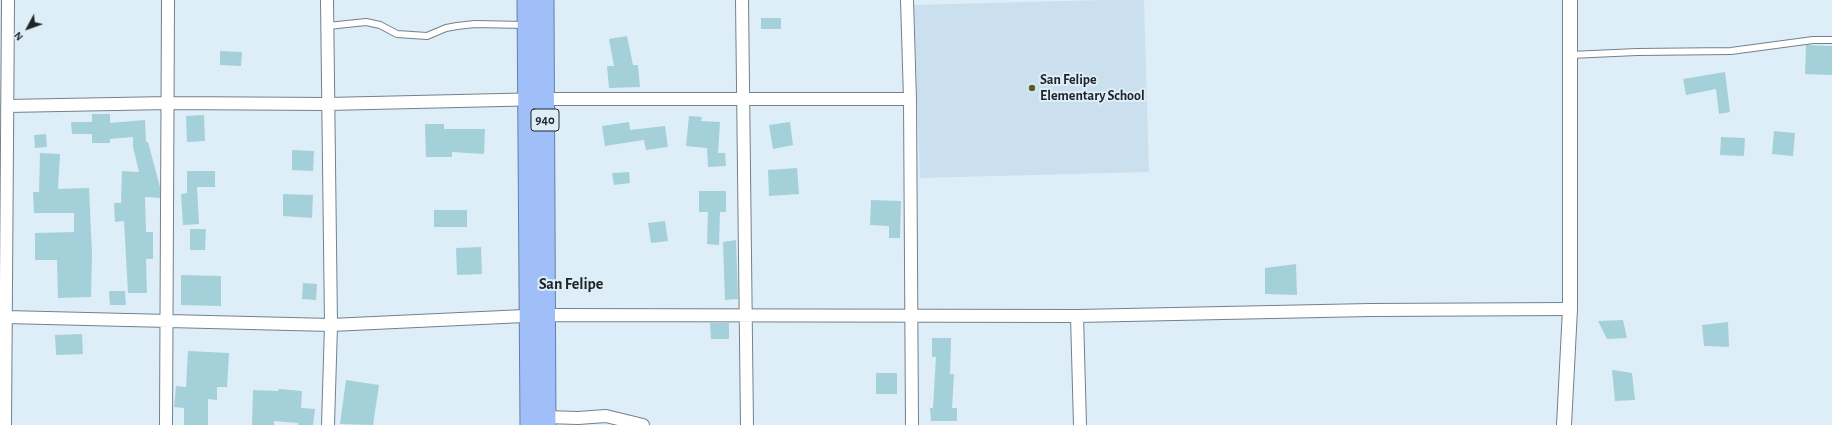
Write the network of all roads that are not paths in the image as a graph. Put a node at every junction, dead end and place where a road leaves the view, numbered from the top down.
1 (8, 0) edge
2 (168, 0) edge
3 (328, 0) edge
4 (527, 0) edge
5 (544, 0) edge
6 (742, 0) edge
7 (907, 0) edge
8 (1570, 0) edge
9 (527, 25) junction
10 (328, 26) junction
11 (1832, 40) edge
12 (1570, 55) junction
13 (537, 99) junction
14 (743, 99) junction
15 (910, 99) junction
16 (169, 103) junction
17 (328, 104) junction
18 (7, 106) junction
19 (1570, 309) junction
20 (911, 315) junction
21 (538, 316) junction
22 (1077, 316) junction
23 (6, 317) junction
24 (747, 317) junction
25 (168, 323) junction
26 (331, 325) junction
27 (541, 422) edge
28 (5, 425) edge
29 (166, 425) edge
30 (328, 425) edge
31 (643, 425) edge
32 (747, 425) edge
33 (912, 425) edge
34 (1080, 425) edge
35 (1564, 425) edge

1 - 18 street
2 - 16 street
3 - 10 street
4 - 9 highway, 940
5 - 13 highway, 940
6 - 14 street
7 - 15 street
8 - 12 street
9 - 10 lane
9 - 13 highway, 940
10 - 17 street
11 - 12 lane
12 - 19 street
13 - 14 street
13 - 17 street
13 - 21 highway, 940
14 - 15 street
14 - 24 street
15 - 20 street
16 - 17 street
16 - 18 street
16 - 25 street
17 - 26 street
18 - 23 street
19 - 22 street
19 - 35 street
20 - 22 street
20 - 24 street
20 - 33 street
21 - 24 street
21 - 26 street
21 - 27 highway, 940
22 - 34 street
23 - 25 street
23 - 28 street
24 - 32 street
25 - 26 street
25 - 29 street
26 - 30 street
27 - 31 street

